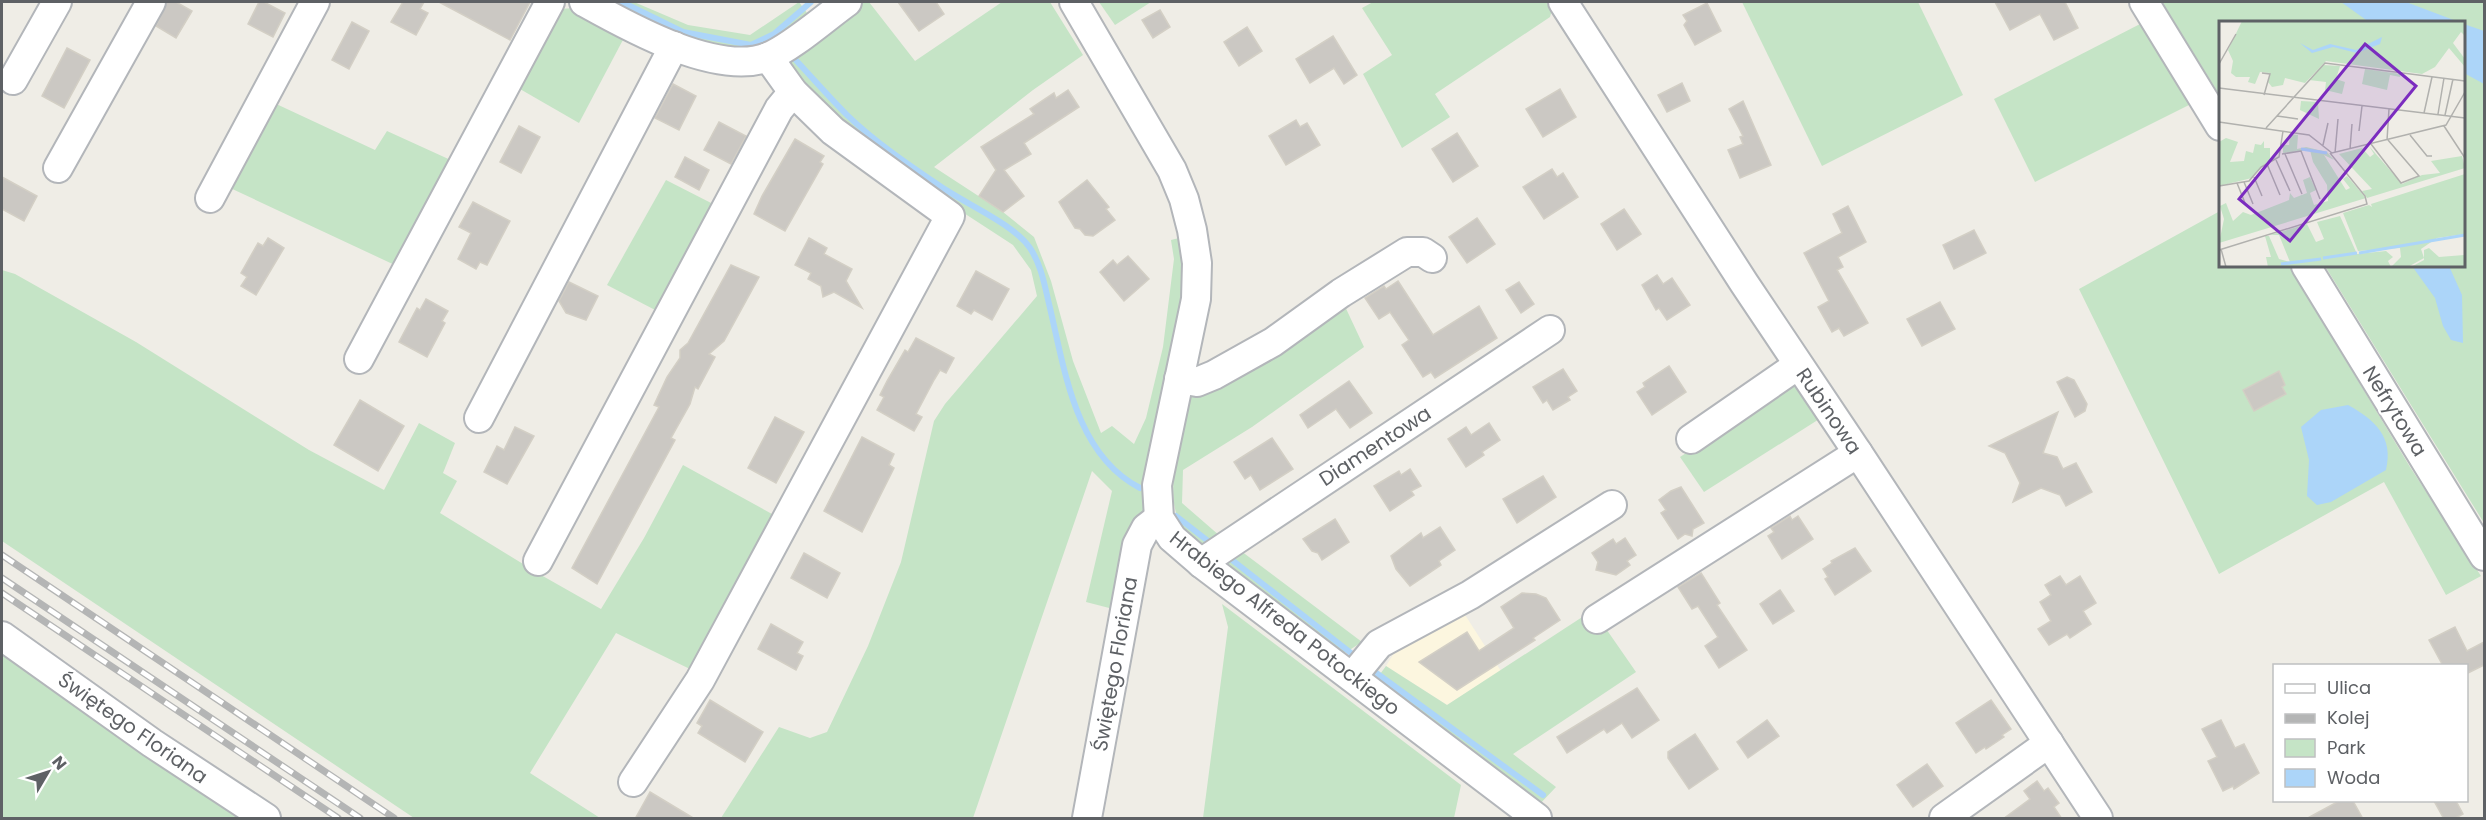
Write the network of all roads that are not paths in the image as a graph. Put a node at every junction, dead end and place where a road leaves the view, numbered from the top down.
1 (57, 2) edge
2 (151, 2) edge
3 (315, 2) edge
4 (550, 2) edge
5 (584, 2) edge
6 (847, 2) edge
7 (1074, 2) edge
8 (1563, 2) edge
9 (2144, 2) edge
10 (674, 46) junction
11 (768, 57) junction
12 (13, 80) dead end
13 (793, 92) junction
14 (2219, 124) edge
15 (58, 168) dead end
16 (210, 198) dead end
17 (1432, 258) dead end
18 (2307, 267) edge
19 (1550, 330) dead end
20 (359, 359) dead end
21 (1798, 365) junction
22 (1179, 379) junction
23 (479, 418) dead end
24 (1691, 439) dead end
25 (1858, 453) junction
26 (1612, 505) dead end
27 (1159, 518) junction
28 (2484, 556) edge
29 (538, 561) dead end
30 (1202, 563) junction
31 (1597, 619) dead end
32 (2, 636) edge
33 (1352, 677) junction
34 (2049, 743) junction
35 (633, 782) dead end
36 (266, 819) edge
37 (1087, 819) edge
38 (1537, 819) edge
39 (1944, 819) edge
40 (2098, 819) edge

1 - 12 street
2 - 15 street
3 - 16 street
4 - 20 street
5 - 10 street
6 - 11 street
7 - 22 street, Hrabiego Alfreda Potockiego
8 - 21 street, Rubinowa
9 - 14 street
10 - 11 street
10 - 23 street
11 - 13 street
13 - 29 street
13 - 35 street
17 - 22 street
18 - 28 street, Nefrytowa
19 - 30 street, Diamentowa
21 - 24 street
21 - 25 street, Rubinowa
22 - 27 street, Hrabiego Alfreda Potockiego
25 - 31 street
25 - 34 street, Rubinowa
26 - 33 street
27 - 30 street, Hrabiego Alfreda Potockiego
27 - 37 street, Świętego Floriana
30 - 33 street, Hrabiego Alfreda Potockiego
32 - 36 street, Świętego Floriana
33 - 38 street, Hrabiego Alfreda Potockiego
34 - 39 street
34 - 40 street, Rubinowa

